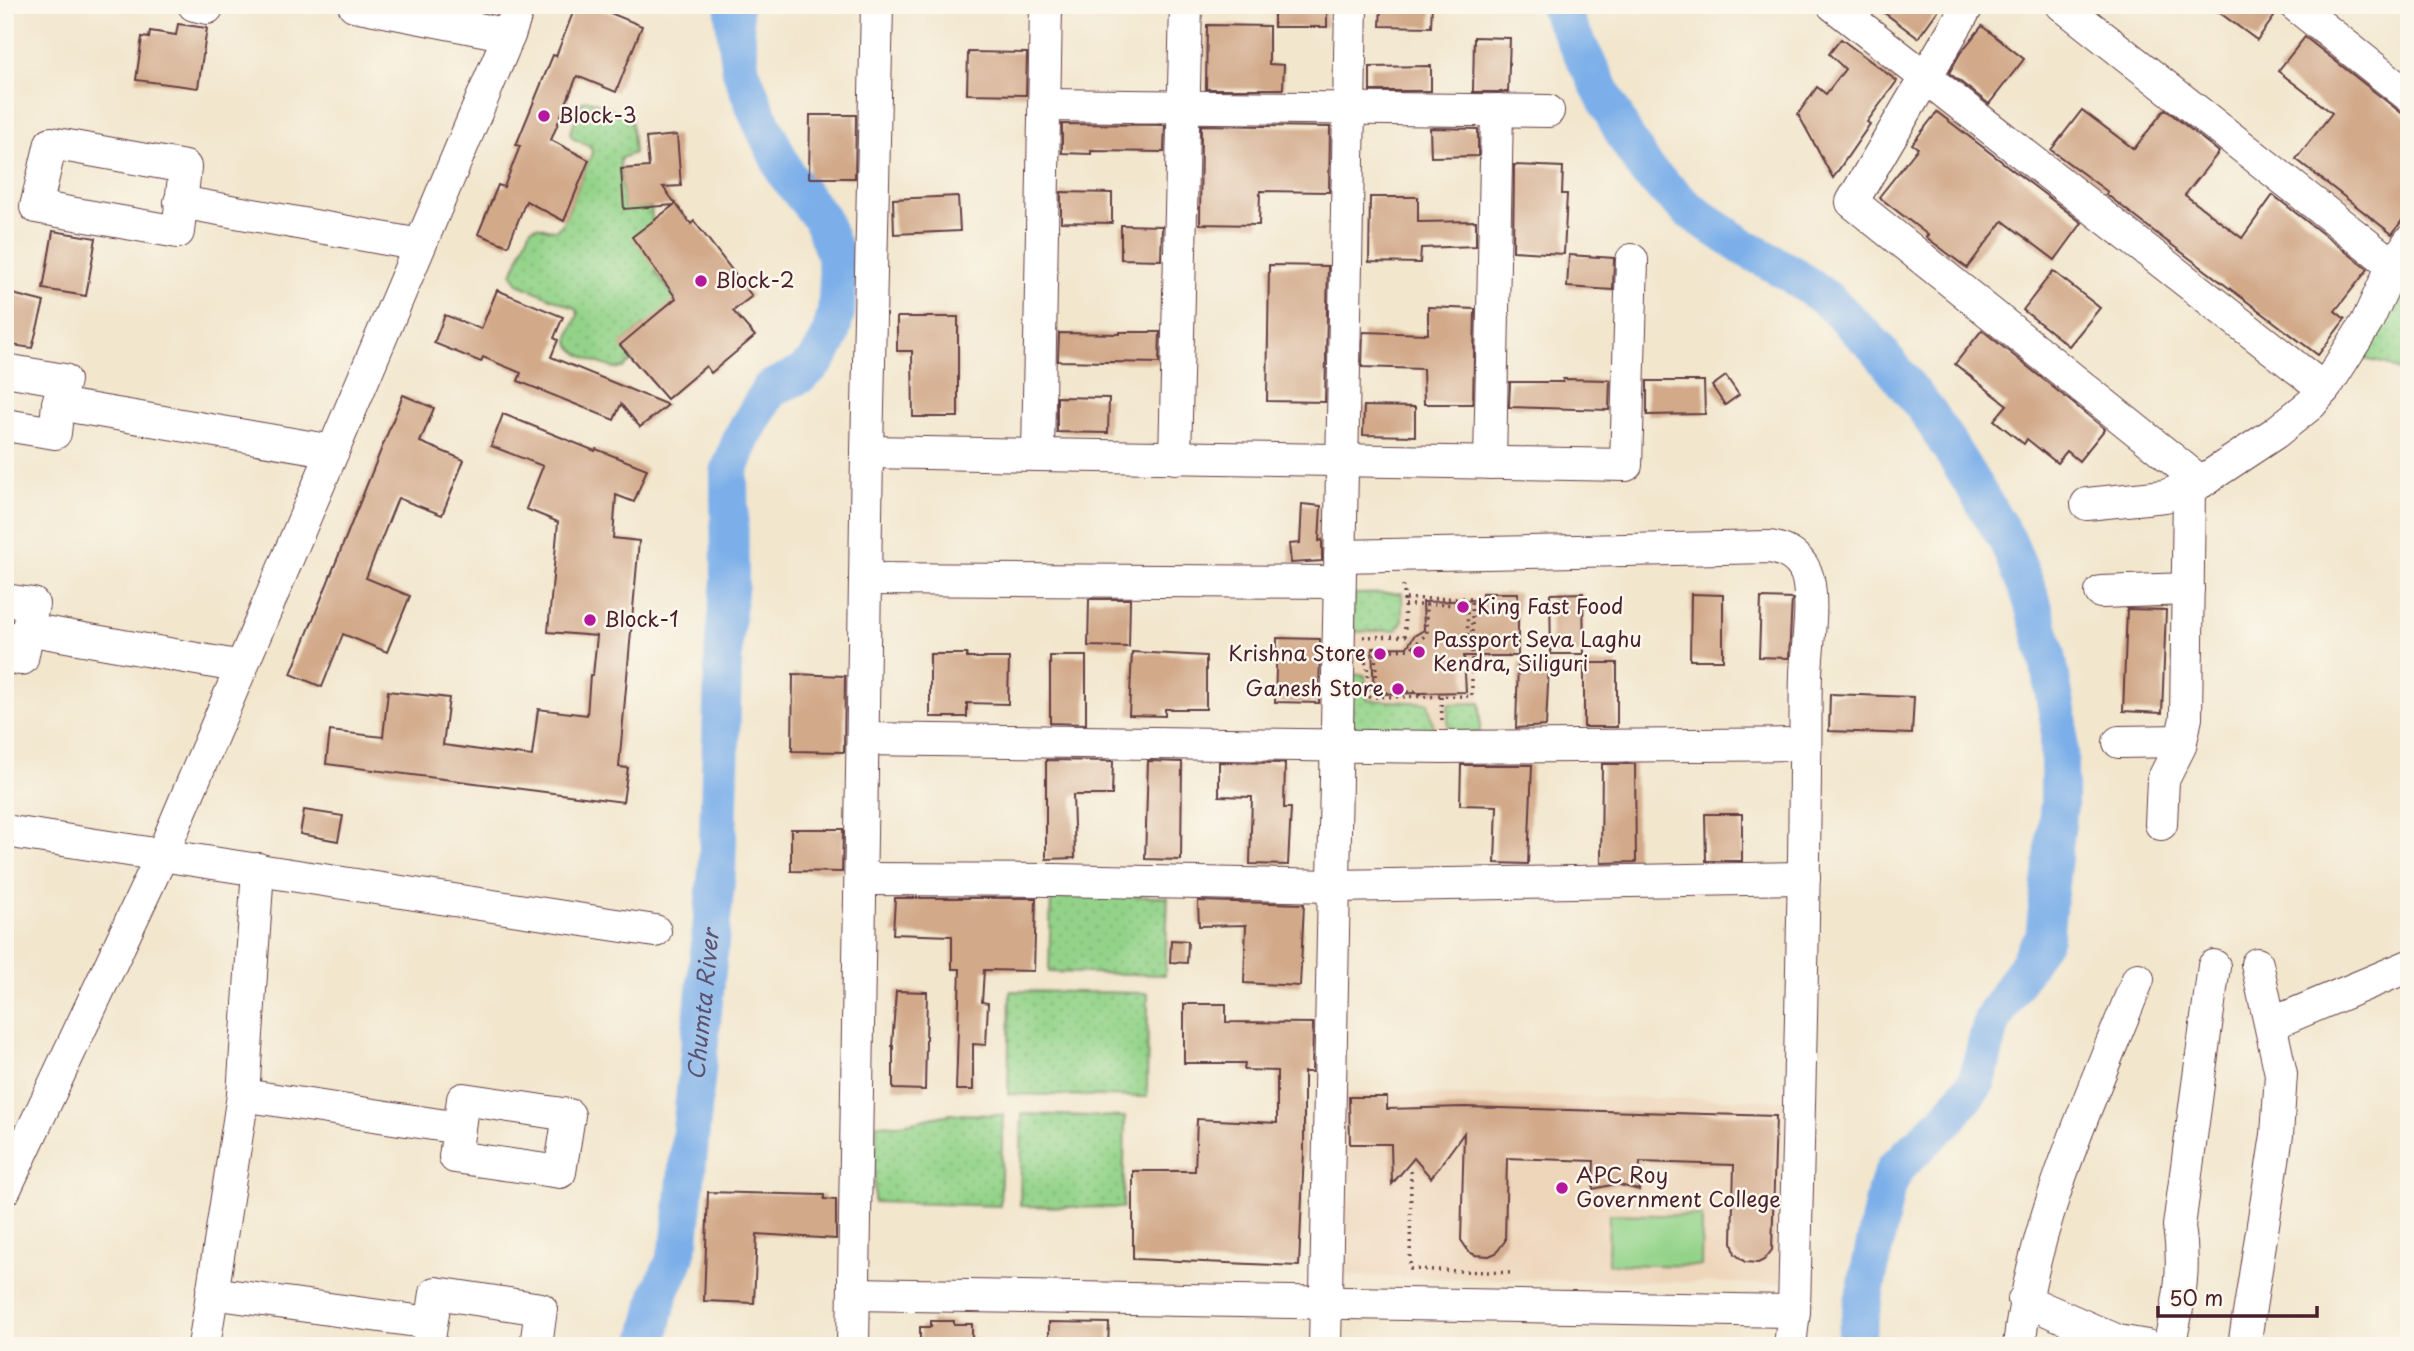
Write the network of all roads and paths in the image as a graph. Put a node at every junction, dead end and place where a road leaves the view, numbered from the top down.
1 (194, 5) edge
2 (207, 5) edge
3 (354, 5) edge
4 (519, 5) edge
5 (877, 5) edge
6 (1046, 5) edge
7 (1186, 5) edge
8 (1350, 5) edge
9 (1833, 5) edge
10 (1968, 5) edge
11 (2062, 5) edge
12 (2295, 5) edge
13 (509, 35) junction
14 (1926, 78) junction
15 (2409, 96) edge
16 (1044, 105) junction
17 (1184, 107) junction
18 (1349, 108) junction
19 (1497, 110) junction
20 (1549, 111) dead end
21 (180, 202) junction
22 (420, 245) junction
23 (2402, 254) edge
24 (1632, 260) dead end
25 (5, 370) edge
26 (2323, 389) junction
27 (58, 404) junction
28 (5, 425) edge
29 (333, 451) junction
30 (867, 452) junction
31 (1038, 455) junction
32 (1175, 458) junction
33 (1342, 460) junction
34 (1490, 463) junction
35 (2195, 485) junction
36 (2087, 504) dead end
37 (1340, 569) junction
38 (865, 579) junction
39 (2188, 589) junction
40 (2101, 592) dead end
41 (5, 600) edge
42 (1469, 604) junction
43 (1404, 605) junction
44 (1426, 605) junction
45 (27, 629) junction
46 (1405, 636) junction
47 (1358, 637) dead end
48 (1468, 644) dead end
49 (1415, 645) junction
50 (1375, 655) junction
51 (5, 657) edge
52 (242, 667) junction
53 (1419, 697) junction
54 (863, 740) junction
55 (2181, 741) junction
56 (2119, 742) dead end
57 (1805, 744) junction
58 (1337, 745) junction
59 (2161, 824) dead end
60 (5, 831) edge
61 (162, 855) junction
62 (258, 869) junction
63 (1804, 878) junction
64 (861, 879) junction
65 (1334, 886) junction
66 (655, 931) dead end
67 (2258, 964) dead end
68 (2214, 966) dead end
69 (2409, 966) edge
70 (2138, 979) dead end
71 (2271, 1024) junction
72 (243, 1095) junction
73 (459, 1128) dead end
74 (1411, 1171) dead end
75 (5, 1189) edge
76 (1513, 1272) dead end
77 (212, 1293) junction
78 (854, 1294) junction
79 (2024, 1300) junction
80 (1325, 1301) junction
81 (1794, 1311) junction
82 (430, 1334) edge
83 (204, 1346) edge
84 (536, 1346) edge
85 (853, 1346) edge
86 (1325, 1346) edge
87 (1790, 1346) edge
88 (2019, 1346) edge
89 (2147, 1346) edge
90 (2169, 1346) edge
91 (2244, 1346) edge

1 - 2 street
3 - 13 street
4 - 13 street
5 - 30 street
6 - 16 street
7 - 17 street
8 - 18 street
9 - 14 street
10 - 14 street
11 - 23 street
12 - 15 street
13 - 22 street
14 - 26 street
14 - 35 street
16 - 17 street
16 - 31 street
17 - 18 street
17 - 32 street
18 - 19 street
18 - 33 street
19 - 20 street
19 - 34 street
21 - 21 street
21 - 22 street
22 - 29 street
23 - 26 street
24 - 34 street
25 - 27 street
26 - 35 street
27 - 28 street
27 - 29 street
29 - 52 street
30 - 31 street
30 - 38 street
31 - 32 street
32 - 33 street
33 - 34 street
33 - 37 street
35 - 36 street
35 - 39 street
37 - 38 street
37 - 57 street
37 - 58 street
38 - 54 street
39 - 40 street
39 - 55 street
41 - 45 street
42 - 43 path
42 - 44 path
42 - 48 path
42 - 53 path
43 - 44 path
43 - 46 path
44 - 49 path
45 - 51 street
45 - 52 street
46 - 47 path
46 - 49 path
49 - 50 path
50 - 53 path
50 - 53 path
52 - 61 street
54 - 58 street
54 - 64 street
55 - 56 street
55 - 59 street
57 - 58 street
57 - 63 street
58 - 65 street
60 - 61 street
61 - 62 street
61 - 75 street
62 - 66 street
62 - 72 street
63 - 65 street
63 - 81 street
64 - 65 street
64 - 78 street
65 - 80 street
67 - 71 street
68 - 90 street
69 - 71 street
70 - 79 street
71 - 91 street
72 - 73 street
72 - 77 street
74 - 76 path
77 - 82 street
77 - 83 street
78 - 80 street
78 - 85 street
79 - 88 street
79 - 89 street
80 - 81 street
80 - 86 street
81 - 87 street
82 - 84 street

